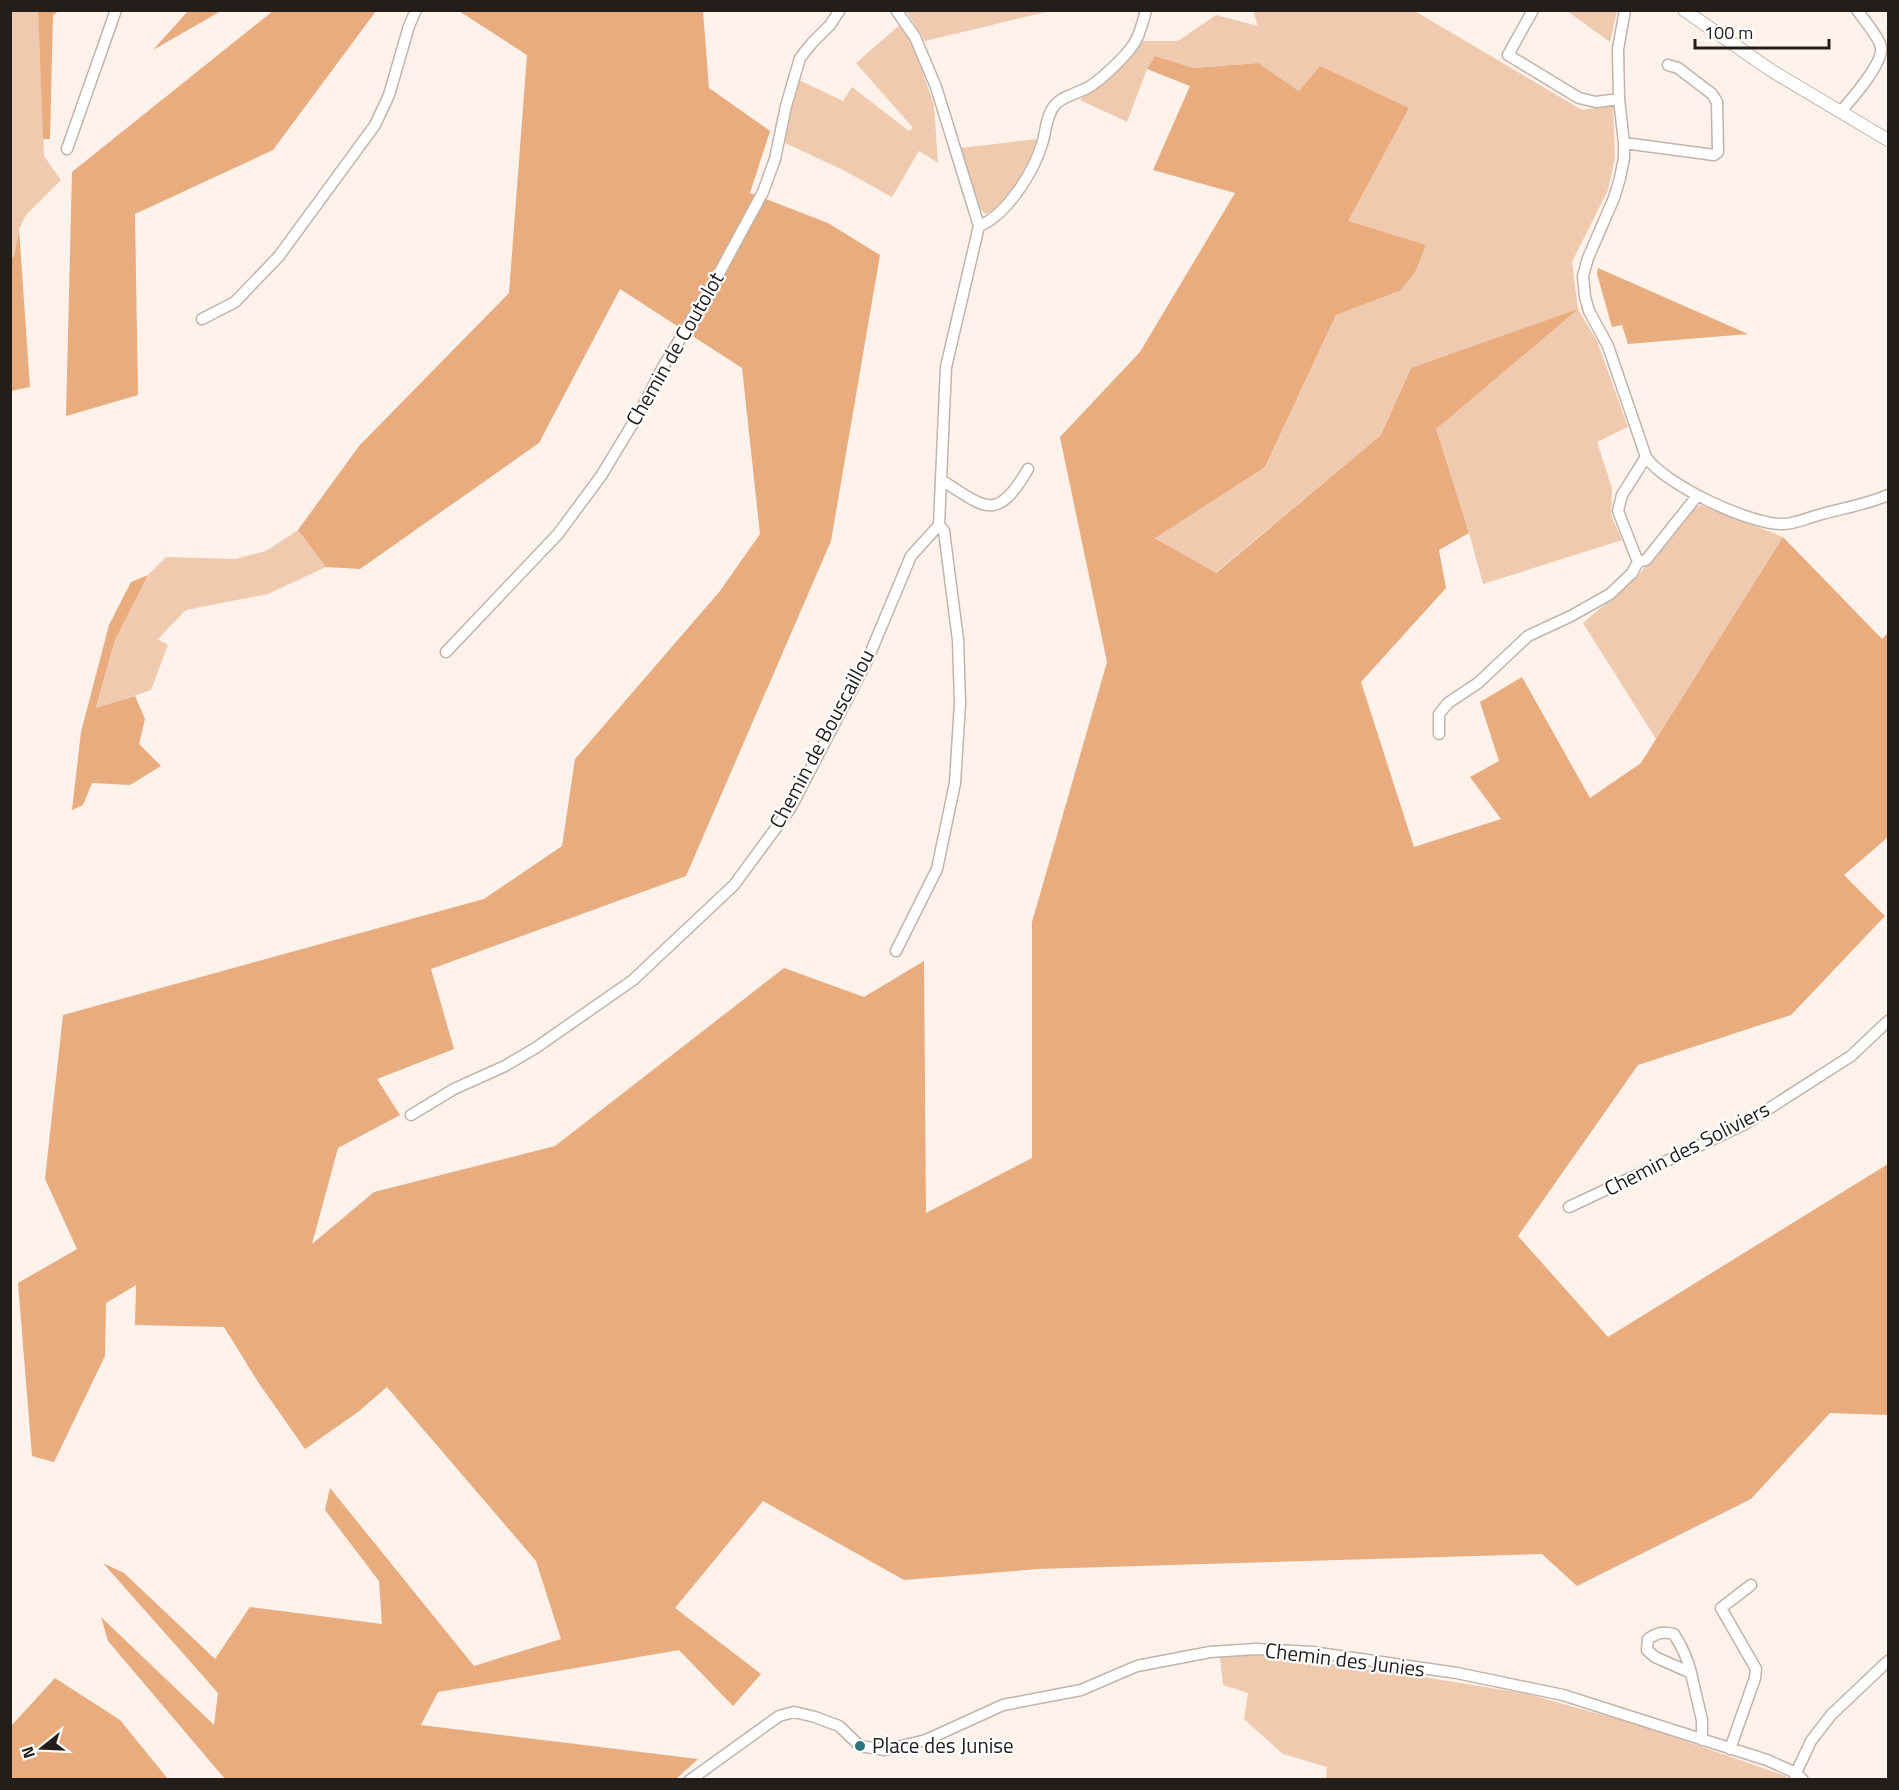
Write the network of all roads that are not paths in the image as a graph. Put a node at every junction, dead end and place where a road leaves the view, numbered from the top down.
1 (116, 10) edge
2 (416, 10) edge
3 (840, 10) edge
4 (897, 10) edge
5 (1146, 10) edge
6 (1533, 10) edge
7 (1625, 10) edge
8 (1684, 10) edge
9 (1857, 10) edge
10 (1668, 65) dead end
11 (1619, 99) junction
12 (1841, 111) junction
13 (1888, 140) edge
14 (1624, 143) junction
15 (67, 149) dead end
16 (979, 226) junction
17 (202, 319) dead end
18 (1646, 457) junction
19 (1028, 469) dead end
20 (941, 480) junction
21 (1888, 495) edge
22 (1697, 496) junction
23 (939, 525) junction
24 (1638, 562) junction
25 (446, 652) dead end
26 (1439, 734) dead end
27 (896, 951) dead end
28 (1888, 1021) edge
29 (411, 1115) dead end
30 (1569, 1207) dead end
31 (1751, 1585) dead end
32 (1888, 1661) edge
33 (1691, 1673) junction
34 (1702, 1740) junction
35 (1730, 1749) junction
36 (1798, 1777) edge
37 (690, 1779) edge

1 - 15 street
2 - 17 street
3 - 25 street, Chemin de Coutolot
4 - 16 street
5 - 16 street
6 - 11 street
7 - 11 street
8 - 12 street
9 - 12 street
10 - 14 street
11 - 14 street
12 - 13 street
14 - 18 street
16 - 20 street
18 - 22 street
18 - 24 street
19 - 20 street
20 - 23 street
21 - 22 street
22 - 24 street
23 - 27 street
23 - 29 street, Chemin de Bouscaillou
24 - 26 street
28 - 30 street, Chemin des Soliviers
31 - 35 street
32 - 36 street
33 - 33 street
33 - 34 street
34 - 35 street, Chemin des Junies
34 - 37 street, Chemin des Junies
35 - 36 street, Chemin des Junies

